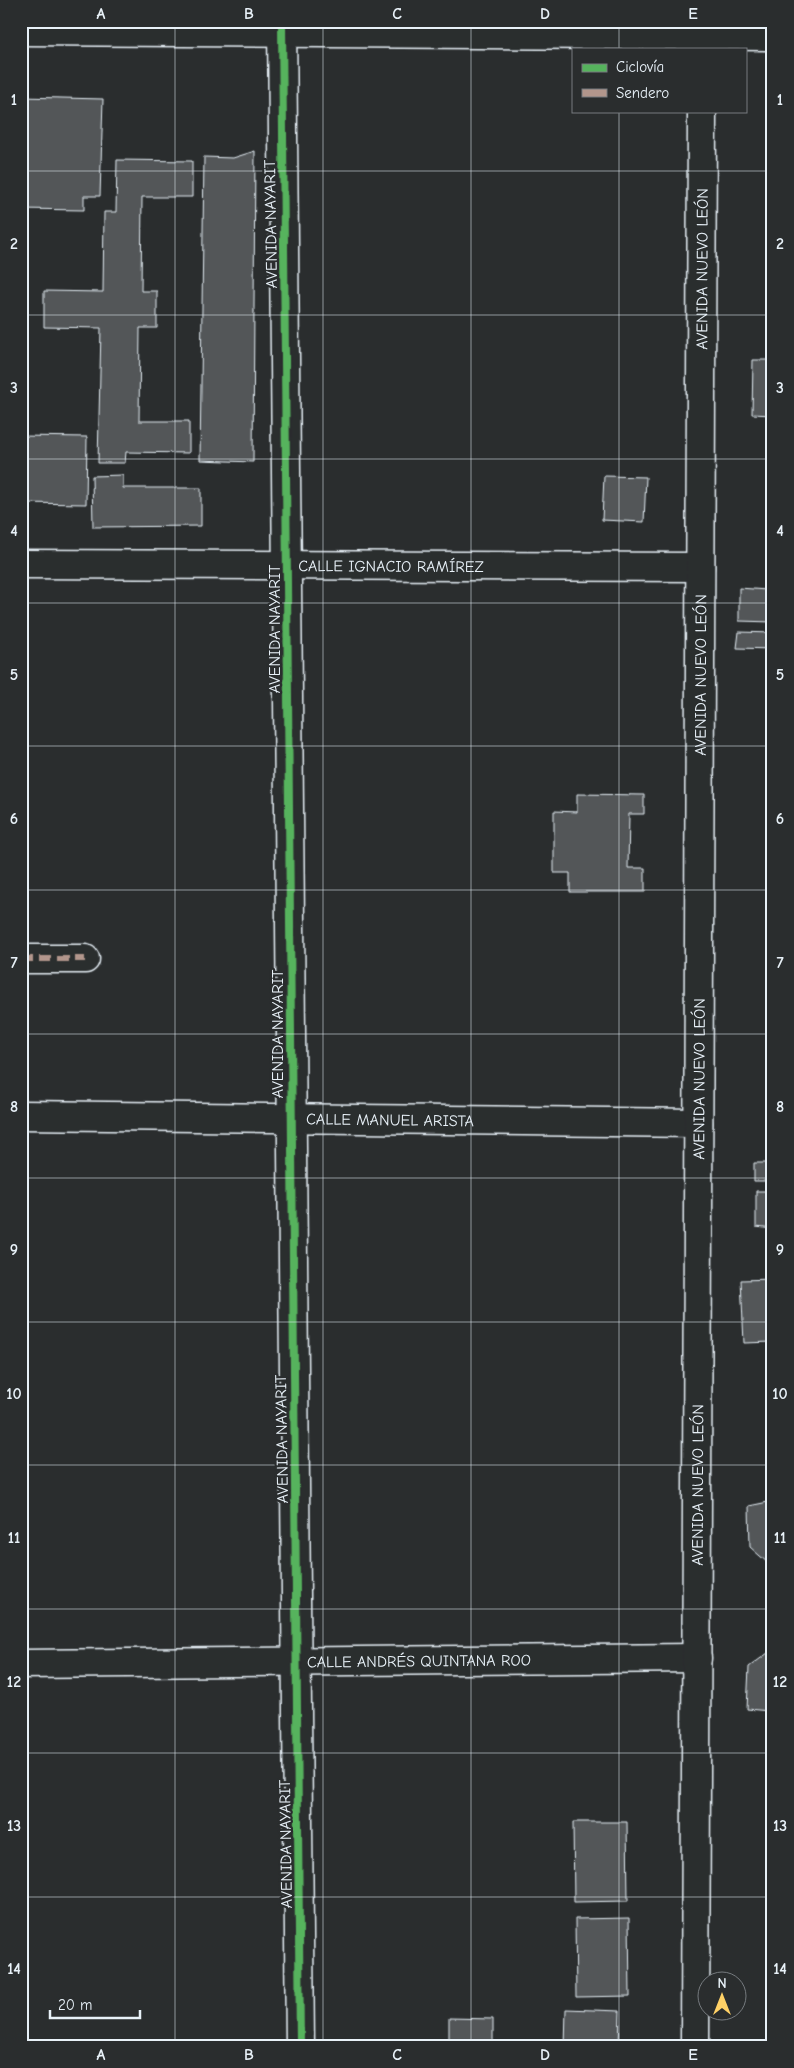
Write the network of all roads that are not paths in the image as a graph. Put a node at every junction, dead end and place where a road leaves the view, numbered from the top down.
1 (282, 27) edge
2 (21, 31) edge
3 (702, 35) edge
4 (773, 36) edge
5 (702, 112) edge
6 (21, 564) edge
7 (287, 566) junction
8 (700, 567) junction
9 (21, 959) edge
10 (85, 959) dead end
11 (21, 1115) edge
12 (292, 1118) junction
13 (698, 1122) junction
14 (697, 1658) junction
15 (297, 1661) junction
16 (21, 1664) edge
17 (300, 2047) edge
18 (695, 2047) edge

1 - 2 street
1 - 3 street
1 - 7 street, AVENIDA NAYARIT
3 - 4 street
5 - 8 street, AVENIDA NUEVO LEÓN
6 - 7 street, CALLE IGNACIO RAMÍREZ
7 - 8 street, CALLE IGNACIO RAMÍREZ
7 - 12 street, AVENIDA NAYARIT
8 - 13 street, AVENIDA NUEVO LEÓN
9 - 10 street
11 - 12 street, CALLE MANUEL ARISTA
12 - 13 street, CALLE MANUEL ARISTA
12 - 15 street, AVENIDA NAYARIT
13 - 14 street, AVENIDA NUEVO LEÓN
14 - 15 street, CALLE ANDRÉS QUINTANA ROO
14 - 18 street, AVENIDA NUEVO LEÓN
15 - 16 street, CALLE ANDRÉS QUINTANA ROO
15 - 17 street, AVENIDA NAYARIT

